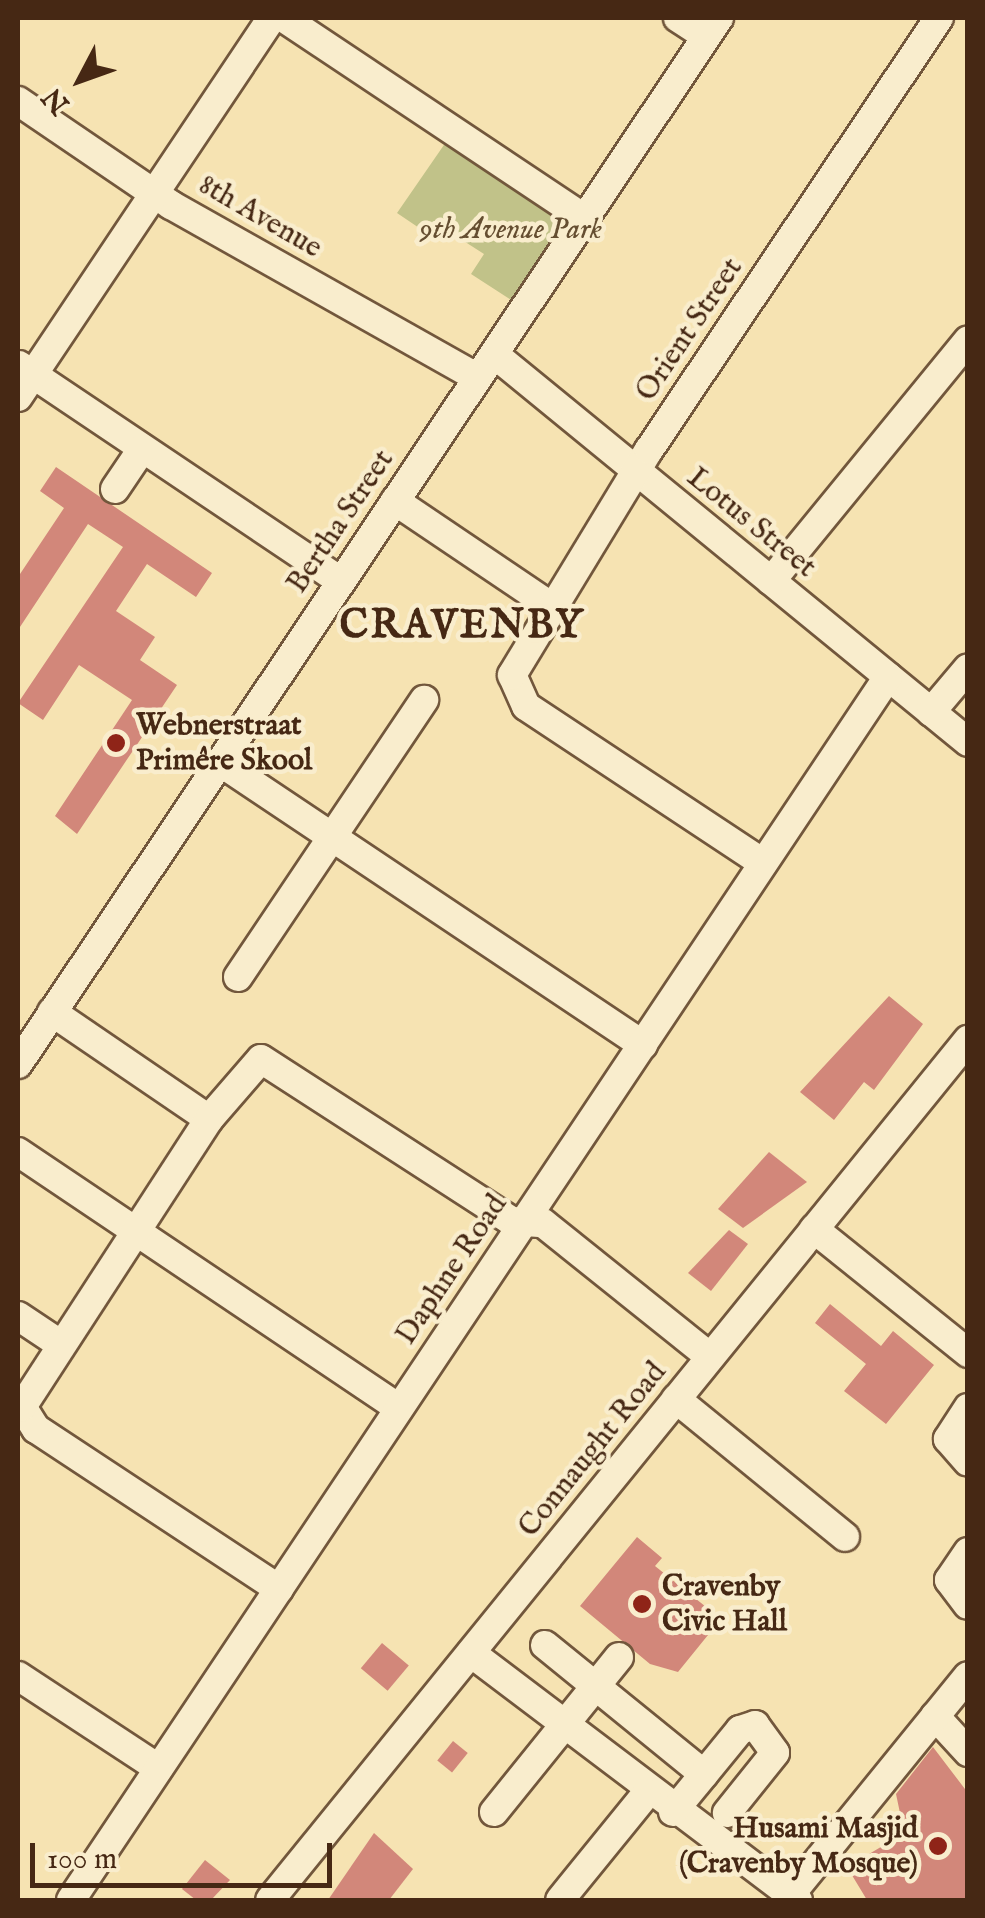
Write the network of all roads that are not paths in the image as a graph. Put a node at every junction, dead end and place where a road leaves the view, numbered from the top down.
1 (272, 18) edge
2 (284, 18) edge
3 (678, 18) edge
4 (939, 18) edge
5 (712, 27) edge
6 (18, 101) edge
7 (154, 193) junction
8 (585, 218) junction
9 (968, 340) edge
10 (494, 354) junction
11 (478, 378) junction
12 (23, 379) edge
13 (142, 449) junction
14 (639, 472) junction
15 (115, 489) dead end
16 (394, 501) junction
17 (771, 580) junction
18 (340, 581) junction
19 (552, 607) junction
20 (968, 668) edge
21 (888, 677) junction
22 (424, 700) dead end
23 (931, 712) junction
24 (968, 742) edge
25 (220, 762) junction
26 (332, 837) junction
27 (763, 863) junction
28 (238, 977) dead end
29 (52, 1012) junction
30 (968, 1040) edge
31 (643, 1045) junction
32 (18, 1064) edge
33 (210, 1118) junction
34 (18, 1152) edge
35 (524, 1222) junction
36 (814, 1229) junction
37 (135, 1232) junction
38 (18, 1316) edge
39 (60, 1344) junction
40 (968, 1354) edge
41 (710, 1357) junction
42 (676, 1398) junction
43 (399, 1408) junction
44 (968, 1408) edge
45 (968, 1462) edge
46 (845, 1537) dead end
47 (968, 1552) edge
48 (279, 1589) junction
49 (968, 1605) edge
50 (545, 1645) dead end
51 (471, 1653) junction
52 (619, 1657) dead end
53 (18, 1676) edge
54 (968, 1676) edge
55 (596, 1686) junction
56 (936, 1716) junction
57 (562, 1727) junction
58 (968, 1752) edge
59 (158, 1768) junction
60 (704, 1774) junction
61 (647, 1793) junction
62 (494, 1812) dead end
63 (673, 1812) junction
64 (727, 1812) dead end
65 (794, 1898) edge
66 (71, 1900) edge
67 (270, 1900) edge
68 (560, 1900) edge

1 - 7 street
2 - 8 street
3 - 5 street
4 - 14 street, Orient Street
5 - 8 street, Bertha Street
6 - 7 street, 8th Avenue
7 - 11 street, 8th Avenue
7 - 12 street
8 - 10 street, Bertha Street
9 - 17 street
10 - 11 street, Bertha Street
10 - 14 street, Lotus Street
11 - 16 street, Bertha Street
12 - 13 street
13 - 15 street
13 - 18 street
14 - 17 street, Lotus Street
14 - 19 street, Orient Street
16 - 18 street, Bertha Street
16 - 19 street
17 - 21 street, Lotus Street
18 - 25 street, Bertha Street
19 - 27 street, Orient Street
20 - 23 street
21 - 23 street, Lotus Street
21 - 27 street, Daphne Road
22 - 26 street
23 - 24 street, Lotus Street
25 - 26 street
25 - 29 street, Bertha Street
26 - 28 street
26 - 31 street
27 - 31 street, Daphne Road
29 - 32 street, Bertha Street
29 - 33 street
30 - 36 street, Connaught Road
31 - 35 street, Daphne Road
33 - 35 street
33 - 37 street
34 - 37 street
35 - 41 street
35 - 43 street, Daphne Road
36 - 40 street
36 - 41 street, Connaught Road
37 - 39 street
37 - 43 street
38 - 39 street
39 - 48 street
41 - 42 street, Connaught Road
42 - 46 street
42 - 51 street, Connaught Road
43 - 48 street, Daphne Road
44 - 45 street
47 - 49 street
48 - 59 street, Daphne Road
50 - 55 street
51 - 57 street
51 - 67 street, Connaught Road
52 - 55 street
53 - 59 street
54 - 56 street
55 - 57 street
55 - 60 street
56 - 58 street
56 - 65 street
57 - 61 street
57 - 62 street
59 - 66 street, Daphne Road
60 - 63 street
60 - 64 street
61 - 63 street
61 - 68 street
63 - 65 street

